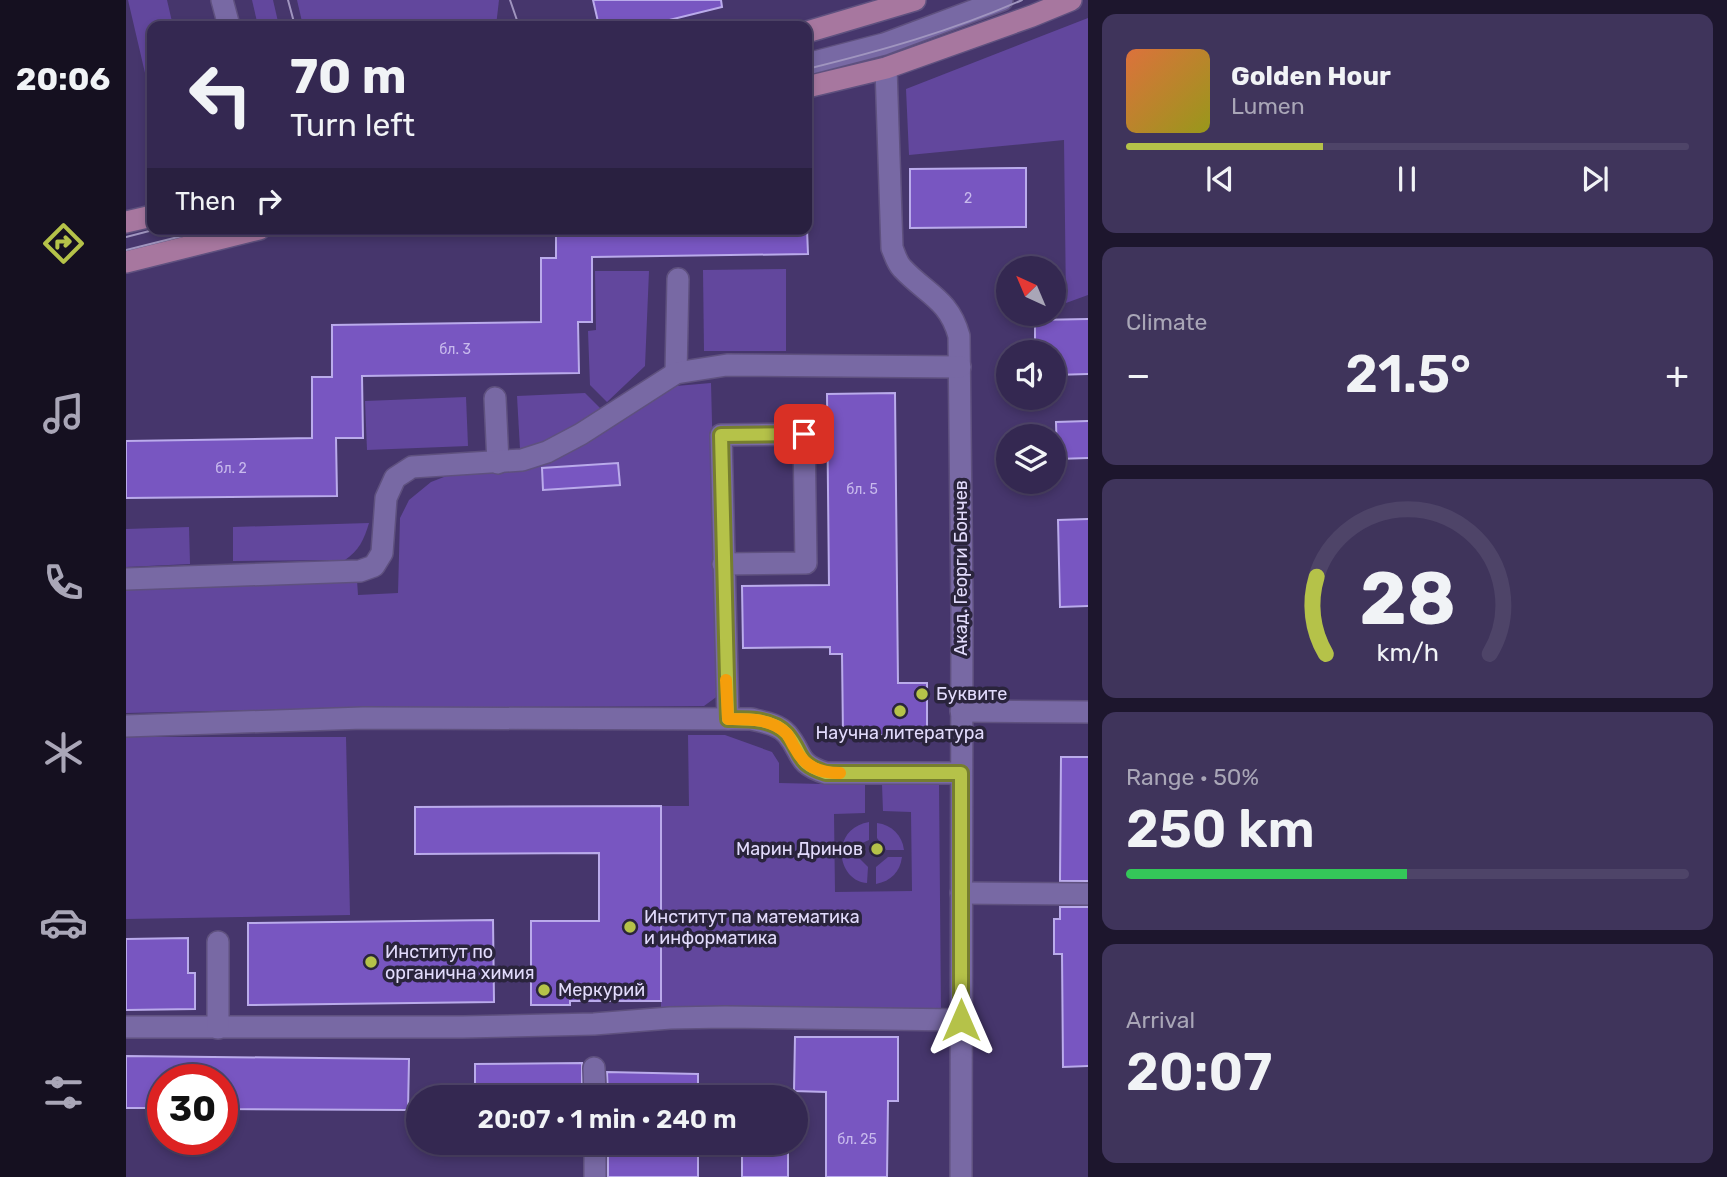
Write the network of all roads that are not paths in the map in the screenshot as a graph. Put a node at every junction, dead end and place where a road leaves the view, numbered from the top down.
1 (222, 0) edge
2 (915, 0) edge
3 (1002, 0) edge
4 (1072, 0) edge
5 (890, 4) edge
6 (228, 21) edge
7 (812, 30) edge
8 (812, 63) edge
9 (886, 68) junction
10 (812, 86) edge
11 (147, 217) edge
12 (126, 222) edge
13 (235, 235) edge
14 (126, 262) edge
15 (678, 279) dead end
16 (960, 367) junction
17 (676, 373) junction
18 (495, 398) dead end
19 (498, 463) junction
20 (723, 564) junction
21 (126, 579) edge
22 (961, 711) junction
23 (1088, 712) edge
24 (728, 719) junction
25 (126, 726) edge
26 (961, 773) junction
27 (961, 893) junction
28 (1088, 894) edge
29 (218, 942) dead end
30 (961, 1020) junction
31 (126, 1027) edge
32 (218, 1028) junction
33 (594, 1068) dead end
34 (594, 1085) edge
35 (595, 1155) edge
36 (595, 1177) edge
37 (961, 1177) edge

1 - 6 street
2 - 5 main road
3 - 8 street
4 - 9 main road
5 - 7 main road
9 - 10 main road
9 - 16 street, Акад. Георги Бончев
11 - 12 main road
13 - 14 main road
15 - 17 street
16 - 17 street
16 - 22 street, Акад. Георги Бончев
17 - 19 street
18 - 19 street
19 - 21 street
20 - 20 street
20 - 24 street
22 - 23 street
22 - 26 street, Акад. Георги Бончев
24 - 25 street
24 - 26 street
26 - 27 street, Акад. Георги Бончев
27 - 28 street
27 - 30 street, Акад. Георги Бончев
29 - 32 street
30 - 32 street
30 - 37 street, Акад. Георги Бончев
31 - 32 street
33 - 34 street
35 - 36 street

